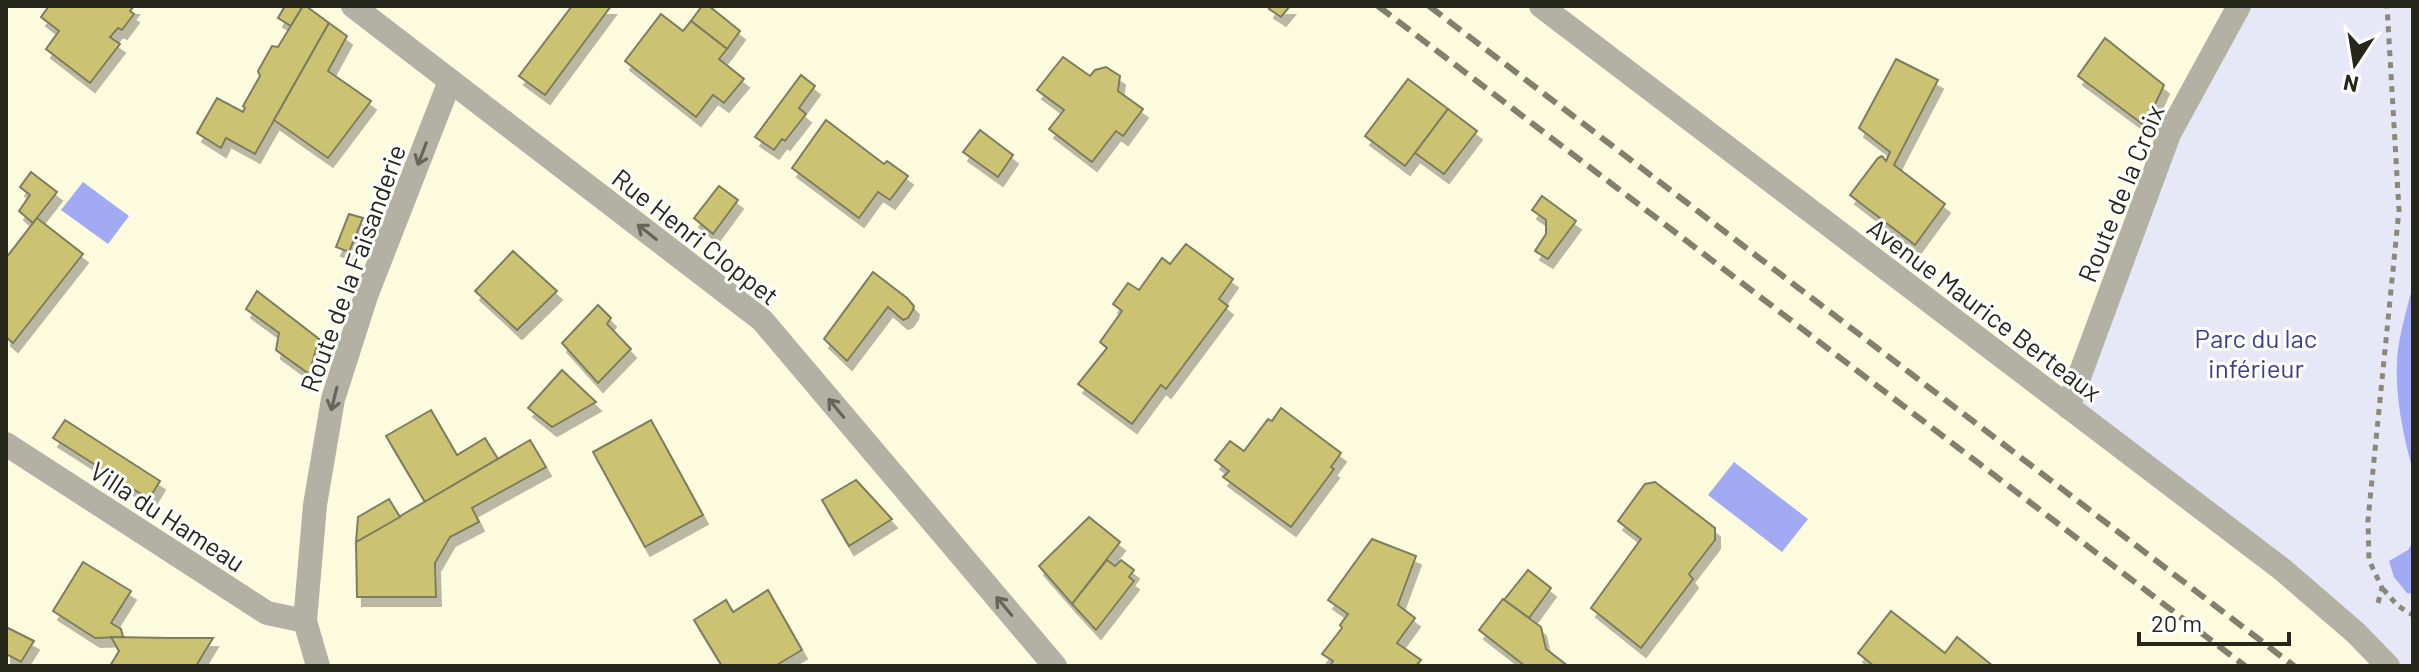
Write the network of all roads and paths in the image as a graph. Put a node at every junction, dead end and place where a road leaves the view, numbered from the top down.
1 (353, 6) edge
2 (1541, 6) edge
3 (2239, 6) edge
4 (2387, 6) edge
5 (450, 81) junction
6 (2068, 407) junction
7 (6, 444) edge
8 (2382, 588) junction
9 (2413, 615) edge
10 (305, 621) junction
11 (2356, 633) junction
12 (318, 666) edge
13 (1055, 666) edge
14 (2388, 666) edge

1 - 5 street, Rue Henri Cloppet
2 - 6 street, Avenue Maurice Berteaux
3 - 6 street, Route de la Croix
4 - 8 path
5 -> 10 street, Route de la Faisanderie
13 -> 5 street, Rue Henri Cloppet
6 - 11 street, Avenue Maurice Berteaux
7 - 10 street, Villa du Hameau
8 - 9 path
8 - 11 path
10 - 12 street, Route de la Faisanderie
11 - 14 street, Avenue Maurice Berteaux

